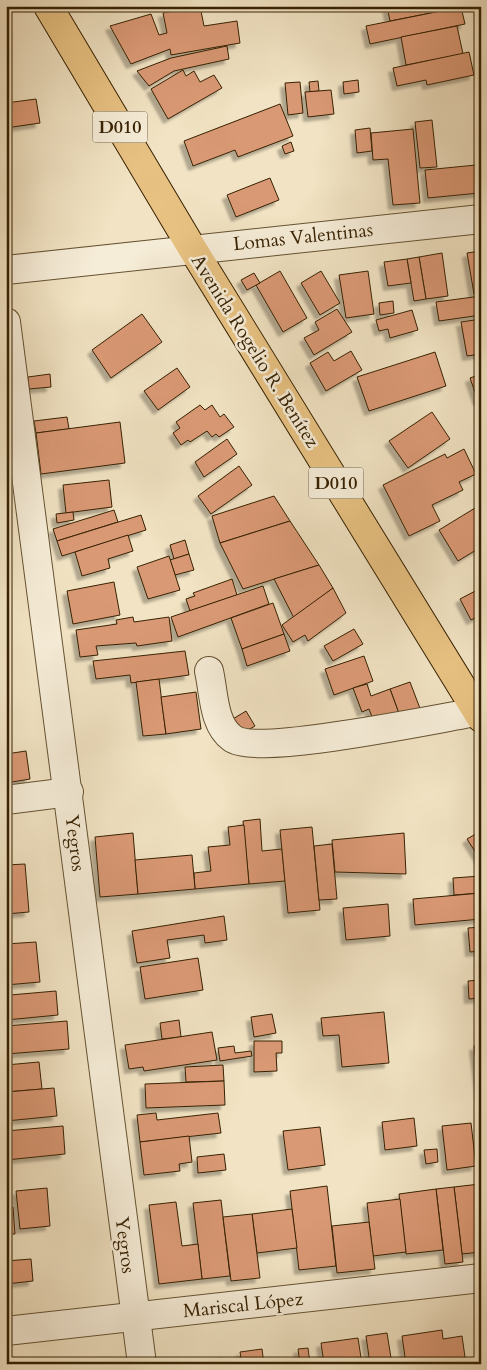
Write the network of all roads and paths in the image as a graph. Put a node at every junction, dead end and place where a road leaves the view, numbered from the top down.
1 (48, 6) edge
2 (481, 219) edge
3 (192, 248) junction
4 (6, 270) edge
5 (6, 322) edge
6 (209, 671) dead end
7 (479, 715) edge
8 (69, 792) junction
9 (6, 800) edge
10 (481, 1278) edge
11 (134, 1317) junction
12 (6, 1331) edge
13 (142, 1364) edge

1 - 3 main road, Avenida Rogelio R. Benítez / D010
2 - 3 street, Lomas Valentinas
3 - 4 street, Lomas Valentinas
3 - 7 main road, Avenida Rogelio R. Benítez / D010
5 - 8 street, Yegros
6 - 7 street
8 - 9 street
8 - 11 street, Yegros
10 - 11 street, Mariscal López
11 - 12 street, Mariscal López
11 - 13 street, Yegros

